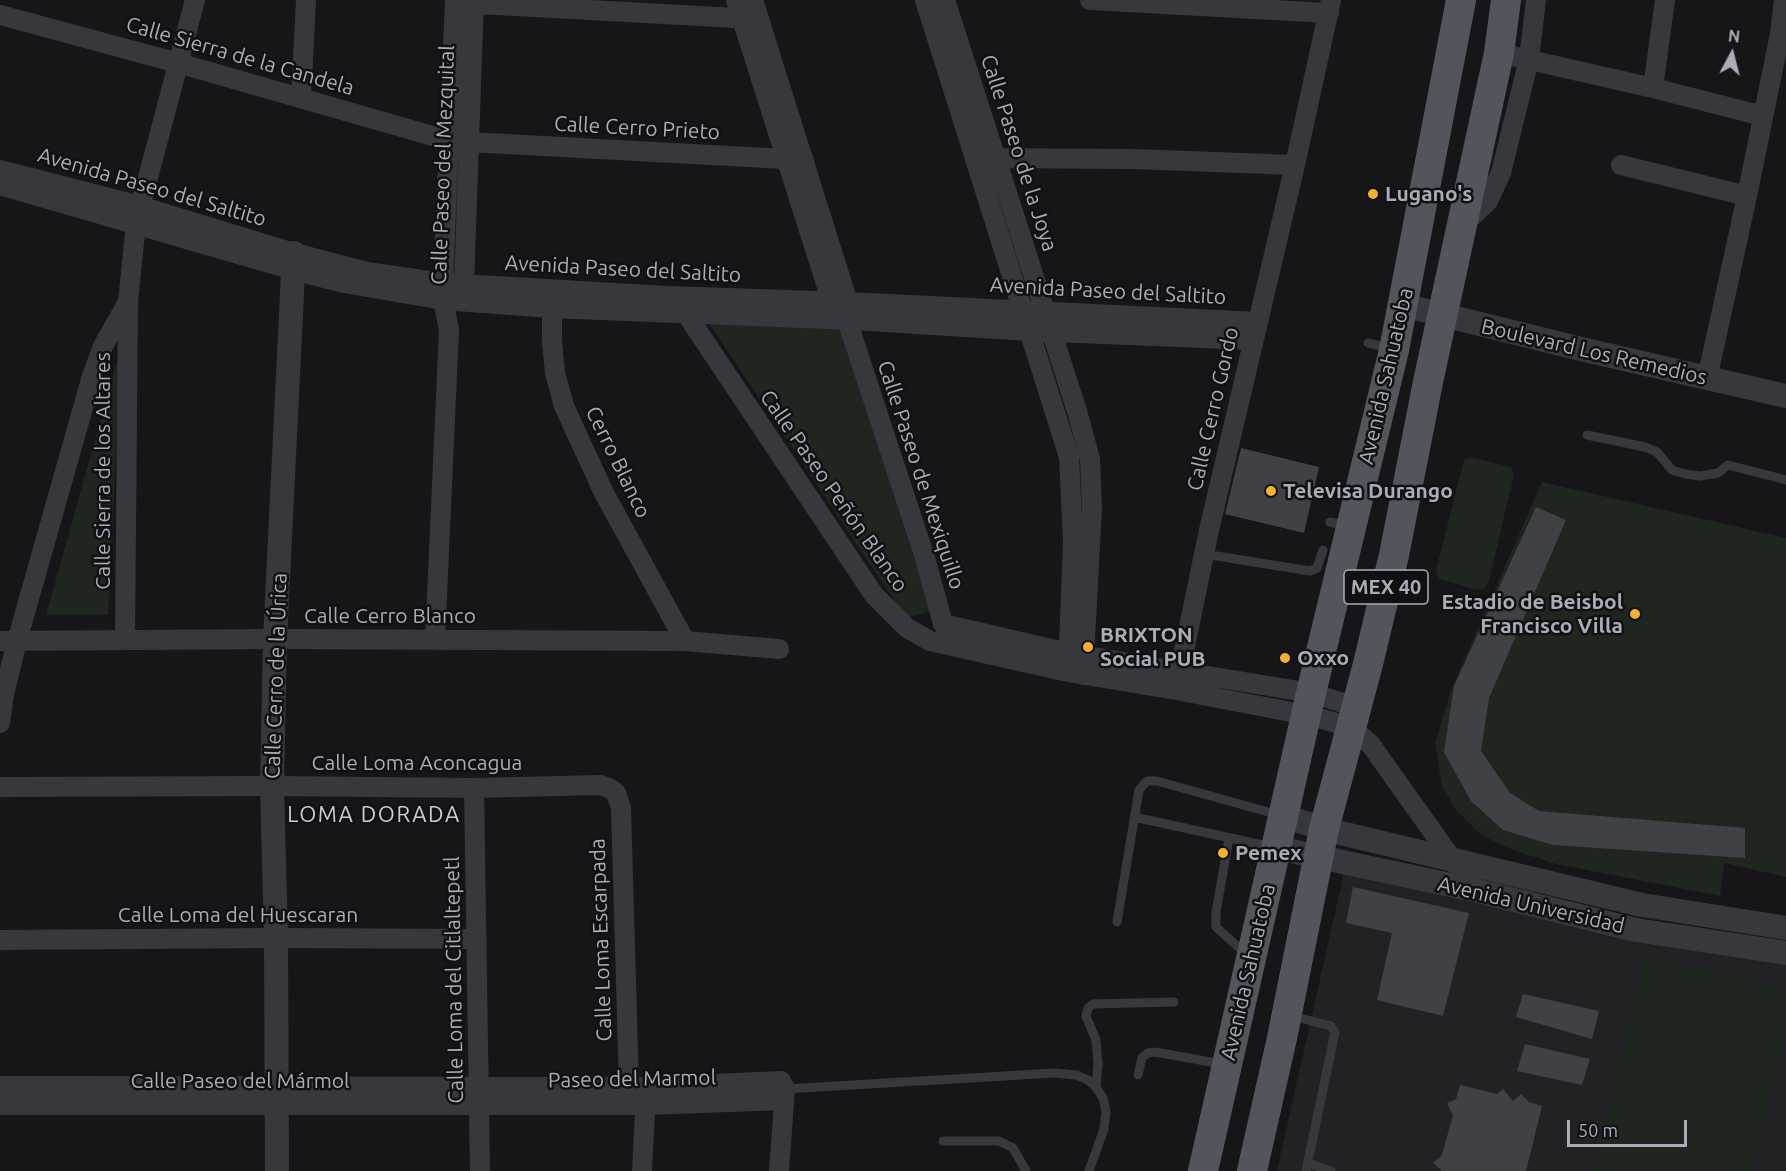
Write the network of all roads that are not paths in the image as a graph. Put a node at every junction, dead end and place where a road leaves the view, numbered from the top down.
1 (195, 0) edge
2 (306, 0) edge
3 (736, 0) edge
4 (925, 0) edge
5 (945, 0) edge
6 (1090, 0) edge
7 (1461, 0) edge
8 (1475, 0) edge
9 (1506, 0) edge
10 (1536, 0) edge
11 (1665, 0) edge
12 (1784, 0) edge
13 (465, 2) edge
14 (1330, 7) edge
15 (752, 13) edge
16 (0, 15) edge
17 (1499, 53) junction
18 (1529, 59) junction
19 (178, 63) junction
20 (1653, 88) junction
21 (301, 98) junction
22 (1763, 116) junction
23 (459, 142) junction
24 (975, 158) junction
25 (996, 158) junction
26 (795, 160) junction
27 (1295, 165) junction
28 (1621, 165) dead end
29 (0, 170) edge
30 (0, 185) edge
31 (1747, 196) junction
32 (138, 214) junction
33 (1463, 225) junction
34 (293, 261) junction
35 (453, 292) junction
36 (552, 299) junction
37 (128, 302) junction
38 (1403, 304) junction
39 (680, 305) junction
40 (1024, 311) junction
41 (1045, 312) junction
42 (844, 313) junction
43 (1443, 315) junction
44 (1029, 331) junction
45 (1051, 331) junction
46 (1255, 331) junction
47 (1381, 346) junction
48 (1707, 379) junction
49 (1428, 382) junction
50 (1786, 396) edge
51 (1587, 435) dead end
52 (1786, 480) edge
53 (1323, 549) dead end
54 (1204, 554) junction
55 (943, 624) junction
56 (275, 639) junction
57 (125, 640) junction
58 (435, 640) junction
59 (9, 641) edge
60 (685, 641) junction
61 (930, 641) junction
62 (779, 649) dead end
63 (1076, 664) junction
64 (1180, 671) junction
65 (1176, 690) junction
66 (1309, 704) junction
67 (1353, 717) junction
68 (0, 723) edge
69 (272, 786) junction
70 (0, 787) edge
71 (474, 788) junction
72 (616, 793) joint
73 (1284, 816) junction
74 (1134, 817) junction
75 (1229, 838) junction
76 (1321, 843) junction
77 (1277, 848) junction
78 (1454, 860) junction
79 (1474, 890) junction
80 (1642, 905) junction
81 (1117, 922) dead end
82 (1786, 928) edge
83 (1636, 930) junction
84 (276, 938) junction
85 (477, 939) junction
86 (0, 940) edge
87 (1786, 953) edge
88 (1251, 959) junction
89 (1174, 1002) dead end
90 (1287, 1014) junction
91 (1227, 1065) junction
92 (1138, 1075) dead end
93 (0, 1086) edge
94 (1096, 1088) junction
95 (783, 1090) junction
96 (640, 1093) junction
97 (480, 1095) junction
98 (277, 1096) junction
99 (0, 1105) edge
100 (943, 1141) dead end
101 (1307, 1167) edge
102 (277, 1171) edge
103 (480, 1171) edge
104 (642, 1171) edge
105 (779, 1171) edge
106 (1026, 1171) edge
107 (1089, 1171) edge
108 (1203, 1171) edge
109 (1252, 1171) edge
110 (1331, 1171) edge

1 - 19 street, Calle Sierra de los Altares
2 - 21 street
3 - 15 street, Calle Paseo de Mexiquillo
4 - 24 street, Calle Paseo de la Joya
5 - 25 street, Calle Paseo de la Joya
6 - 14 street
7 - 38 main road, Avenida Sahuatoba / MEX 40
8 - 17 main road
9 - 17 main road, Avenida Sahuatoba / MEX 40
10 - 18 street
11 - 20 street
12 - 22 street
13 - 15 street
13 - 23 street, Calle Paseo del Mezquital
14 - 27 street, Calle Cerro Gordo
15 - 26 street, Calle Paseo de Mexiquillo
16 - 19 street, Calle Sierra de la Candela
17 - 18 street
17 - 33 main road, Avenida Sahuatoba / MEX 40
18 - 20 street
18 - 33 street
19 - 21 street, Calle Sierra de la Candela
19 - 32 street, Calle Sierra de los Altares
20 - 22 street
21 - 23 street, Calle Sierra de la Candela
22 - 31 street
23 - 26 street, Calle Cerro Prieto
23 - 35 street, Calle Paseo del Mezquital
24 - 25 street
24 - 40 street, Calle Paseo de la Joya
25 - 27 street
25 - 41 street, Calle Paseo de la Joya
26 - 42 street, Calle Paseo de Mexiquillo
27 - 46 street, Calle Cerro Gordo
28 - 31 street
29 - 32 street, Avenida Paseo del Saltito
30 - 32 street, Avenida Paseo del Saltito
31 - 48 street
32 - 34 street, Avenida Paseo del Saltito
32 - 37 street, Calle Sierra de los Altares
33 - 43 main road, Avenida Sahuatoba / MEX 40
34 - 35 street, Avenida Paseo del Saltito
34 - 56 street, Calle Cerro de la Úrica
35 - 36 street, Avenida Paseo del Saltito
35 - 58 street, Calle Paseo del Mezquital
36 - 39 street, Avenida Paseo del Saltito
36 - 60 street, Cerro Blanco
37 - 57 street, Calle Sierra de los Altares
37 - 59 street, Calle Sierra de los Altares
38 - 43 street, Boulevard Los Remedios
38 - 47 main road, Avenida Sahuatoba / MEX 40
39 - 42 street, Avenida Paseo del Saltito
39 - 61 street, Calle Paseo Peñón Blanco
40 - 41 street, Avenida Paseo del Saltito
40 - 42 street, Avenida Paseo del Saltito
40 - 44 street, Calle Paseo de la Joya
41 - 45 street, Calle Paseo de la Joya
41 - 46 street, Avenida Paseo del Saltito
42 - 44 street, Avenida Paseo del Saltito
42 - 55 street, Calle Paseo de Mexiquillo
43 - 48 street, Boulevard Los Remedios
43 - 49 main road, Avenida Sahuatoba / MEX 40
44 - 45 street, Avenida Paseo del Saltito
44 - 63 street, Calle Paseo de la Joya
45 - 46 street, Avenida Paseo del Saltito
45 - 63 street, Calle Paseo de la Joya
46 - 54 street, Calle Cerro Gordo
47 - 49 main road
47 - 66 main road, Avenida Sahuatoba / MEX 40
48 - 50 street, Boulevard Los Remedios
49 - 67 main road, Avenida Sahuatoba / MEX 40
51 - 52 lane
53 - 54 lane
54 - 64 street, Calle Cerro Gordo
55 - 61 street
55 - 63 street, Calle Paseo Peñón Blanco
56 - 57 street, Calle Cerro Blanco
56 - 58 street, Calle Cerro Blanco
56 - 69 street, Calle Cerro de la Úrica
57 - 59 street, Calle Cerro Blanco
58 - 60 street, Calle Cerro Blanco
59 - 68 street, Calle Sierra de los Altares
60 - 62 street, Calle Cerro Blanco
61 - 63 street, Calle Paseo Peñón Blanco
63 - 64 street, Calle Paseo Peñón Blanco
63 - 65 street, Calle Paseo Peñón Blanco
64 - 65 street, Calle Cerro Gordo
64 - 66 street, Calle Paseo Peñón Blanco
65 - 66 street, Calle Paseo Peñón Blanco
66 - 67 street
66 - 73 main road, Avenida Sahuatoba / MEX 40
67 - 76 main road, Avenida Sahuatoba / MEX 40
67 - 78 street
69 - 70 street, Calle Loma Aconcagua
69 - 71 street, Calle Loma Aconcagua
69 - 84 street, Calle Cerro de la Úrica
71 - 72 street, Calle Loma Aconcagua
71 - 85 street, Calle Loma del Citlaltepetl
72 - 96 street, Calle Loma Escarpada
73 - 74 lane
73 - 76 street, Avenida Universidad
73 - 77 main road, Avenida Sahuatoba / MEX 40
74 - 75 lane
74 - 81 lane
75 - 77 lane
75 - 88 lane
76 - 77 street, Avenida Universidad
76 - 78 street, Avenida Universidad
76 - 79 street, Avenida Universidad
76 - 90 main road, Avenida Sahuatoba / MEX 40
77 - 88 main road, Avenida Sahuatoba / MEX 40
78 - 79 street
78 - 80 street, Avenida Universidad
79 - 83 street, Avenida Universidad
80 - 82 street, Avenida Universidad
80 - 83 street
83 - 87 street, Avenida Universidad
84 - 85 street, Calle Loma del Huescaran
84 - 86 street, Calle Loma del Huescaran
84 - 98 street, Calle Cerro de la Úrica
85 - 97 street, Calle Loma del Citlaltepetl
88 - 91 main road, Avenida Sahuatoba / MEX 40
89 - 94 lane
90 - 101 lane
90 - 109 main road, Avenida Sahuatoba / MEX 40
91 - 92 lane
91 - 108 main road, Avenida Sahuatoba / MEX 40
93 - 98 street, Calle Paseo del Mármol
94 - 95 lane
94 - 107 lane
95 - 96 street, Paseo del Marmol
95 - 105 street
96 - 97 street, Paseo del Marmol
96 - 104 street, Calle Loma Escarpada
97 - 98 street, Calle Paseo del Mármol
97 - 103 street, Calle Loma del Citlaltepetl
98 - 99 street, Calle Paseo del Mármol
98 - 102 street, Calle Cerro de la Úrica
100 - 106 lane
101 - 110 lane

